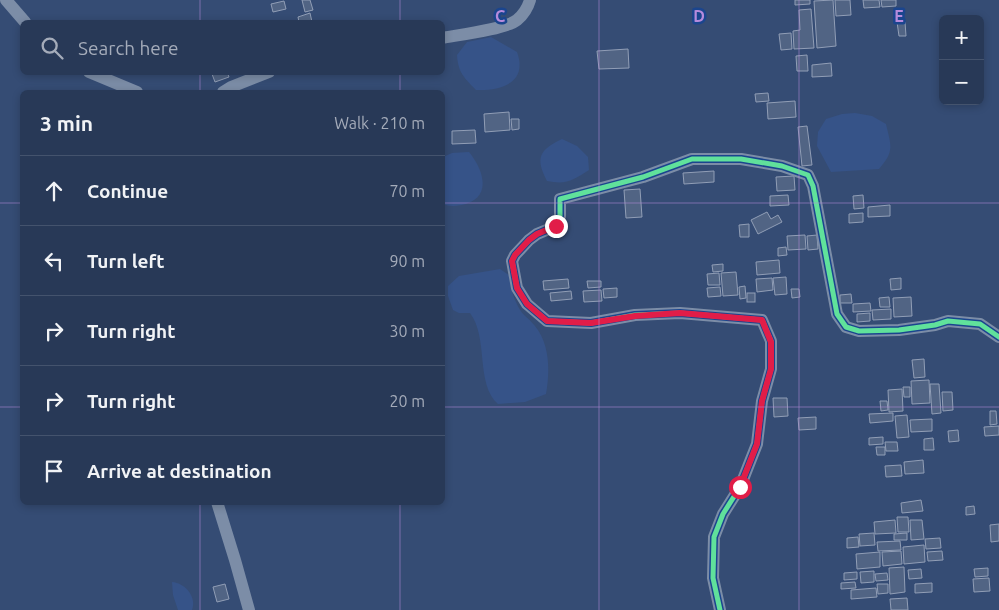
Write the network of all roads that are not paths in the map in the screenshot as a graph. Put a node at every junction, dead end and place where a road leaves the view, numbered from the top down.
1 (6, 0) edge
2 (530, 0) edge
3 (24, 20) edge
4 (445, 37) edge
5 (96, 75) edge
6 (261, 75) edge
7 (132, 90) edge
8 (226, 90) edge
9 (999, 337) edge
10 (218, 505) edge
11 (249, 610) edge
12 (720, 610) edge

1 - 3 street
2 - 4 street
5 - 7 street
6 - 8 street
9 - 12 street
10 - 11 street

